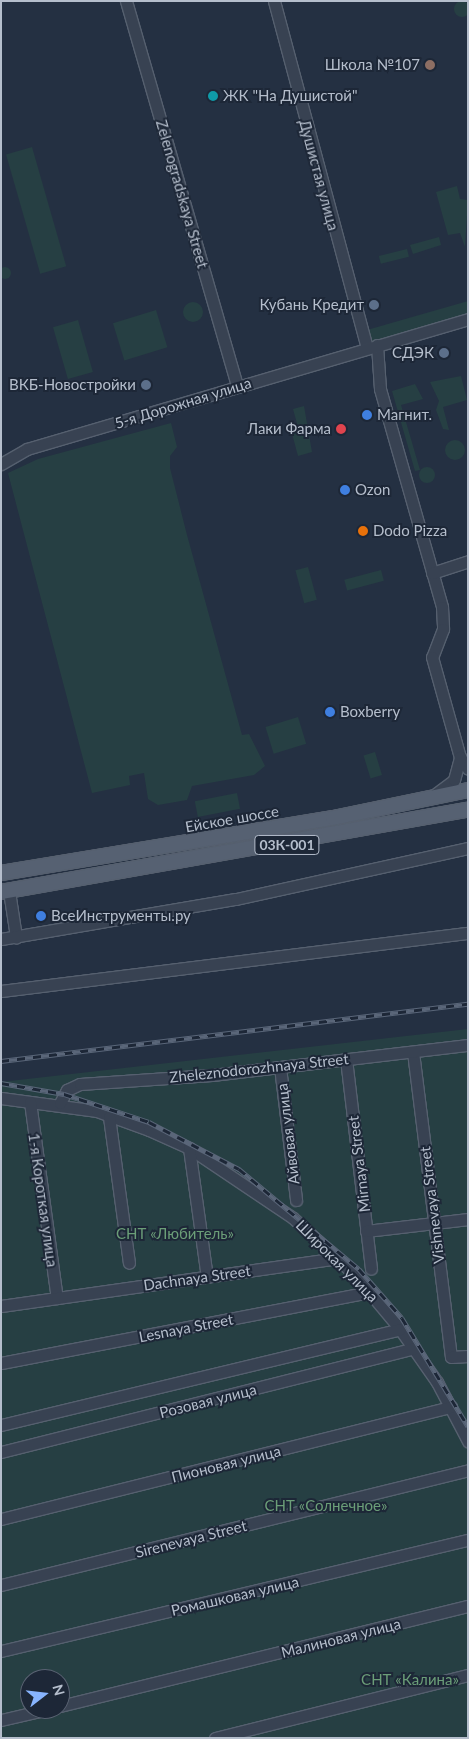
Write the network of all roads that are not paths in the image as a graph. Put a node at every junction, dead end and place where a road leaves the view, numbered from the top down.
1 (126, 1) edge
2 (274, 1) edge
3 (468, 319) edge
4 (372, 346) junction
5 (237, 386) junction
6 (1, 464) edge
7 (468, 561) edge
8 (432, 573) junction
9 (460, 757) junction
10 (468, 769) edge
11 (468, 790) edge
12 (428, 800) junction
13 (468, 810) edge
14 (468, 848) edge
15 (1, 874) edge
16 (5, 892) edge
17 (468, 933) edge
18 (16, 937) junction
19 (1, 939) edge
20 (1, 991) edge
21 (468, 1045) edge
22 (413, 1052) junction
23 (346, 1059) junction
24 (280, 1067) junction
25 (1, 1098) edge
26 (30, 1102) junction
27 (60, 1103) junction
28 (109, 1117) junction
29 (189, 1148) junction
30 (296, 1200) dead end
31 (468, 1219) edge
32 (434, 1223) junction
33 (366, 1231) junction
34 (337, 1258) junction
35 (129, 1263) dead end
36 (371, 1269) dead end
37 (207, 1277) junction
38 (370, 1292) junction
39 (57, 1298) junction
40 (1, 1306) edge
41 (400, 1329) junction
42 (414, 1348) junction
43 (468, 1356) edge
44 (1, 1363) edge
45 (451, 1407) junction
46 (1, 1425) edge
47 (468, 1441) edge
48 (1, 1452) edge
49 (468, 1470) edge
50 (1, 1519) edge
51 (468, 1540) edge
52 (1, 1585) edge
53 (468, 1606) edge
54 (1, 1651) edge
55 (468, 1675) edge
56 (70, 1704) edge
57 (20, 1716) edge
58 (1, 1720) edge
59 (215, 1738) edge

1 - 5 street, Zelenogradskaya Street
2 - 4 street, Душистая улица
3 - 4 street, 5-я Дорожная улица
4 - 5 street, 5-я Дорожная улица
4 - 8 street, Душистая улица
5 - 6 street, 5-я Дорожная улица
7 - 8 street
8 - 9 street, Душистая улица
9 - 10 street
9 - 12 street
11 - 12 main road, Ейское шоссе / 03К-001
12 - 15 main road, Ейское шоссе / 03К-001
13 - 16 main road, 03К-001
14 - 18 street
16 - 18 street
17 - 20 street
18 - 19 street
21 - 22 street, Zheleznodorozhnaya Street
22 - 23 street, Zheleznodorozhnaya Street
22 - 32 street, Vishnevaya Street
23 - 24 street, Zheleznodorozhnaya Street
23 - 33 street, Mirnaya Street
24 - 27 street, Zheleznodorozhnaya Street
24 - 30 street, Айвовая улица
25 - 26 street, Широкая улица
26 - 27 street, Широкая улица
26 - 39 street, 1-я Короткая улица
27 - 28 street, Широкая улица
28 - 29 street, Широкая улица
28 - 35 street
29 - 34 street, Широкая улица
29 - 37 street
31 - 32 street
32 - 33 street
32 - 43 street, Vishnevaya Street
33 - 36 street, Mirnaya Street
34 - 37 street, Dachnaya Street
34 - 38 street, Широкая улица
37 - 39 street, Dachnaya Street
38 - 41 street, Широкая улица
38 - 44 street, Lesnaya Street
39 - 40 street, Dachnaya Street
41 - 42 street, Широкая улица
41 - 46 street
42 - 45 street, Широкая улица
42 - 48 street, Розовая улица
45 - 47 street, Широкая улица
45 - 50 street, Пионовая улица
49 - 52 street, Sirenevaya Street
51 - 54 street, Ромашковая улица
53 - 56 street, Малиновая улица
55 - 59 street
57 - 58 street

